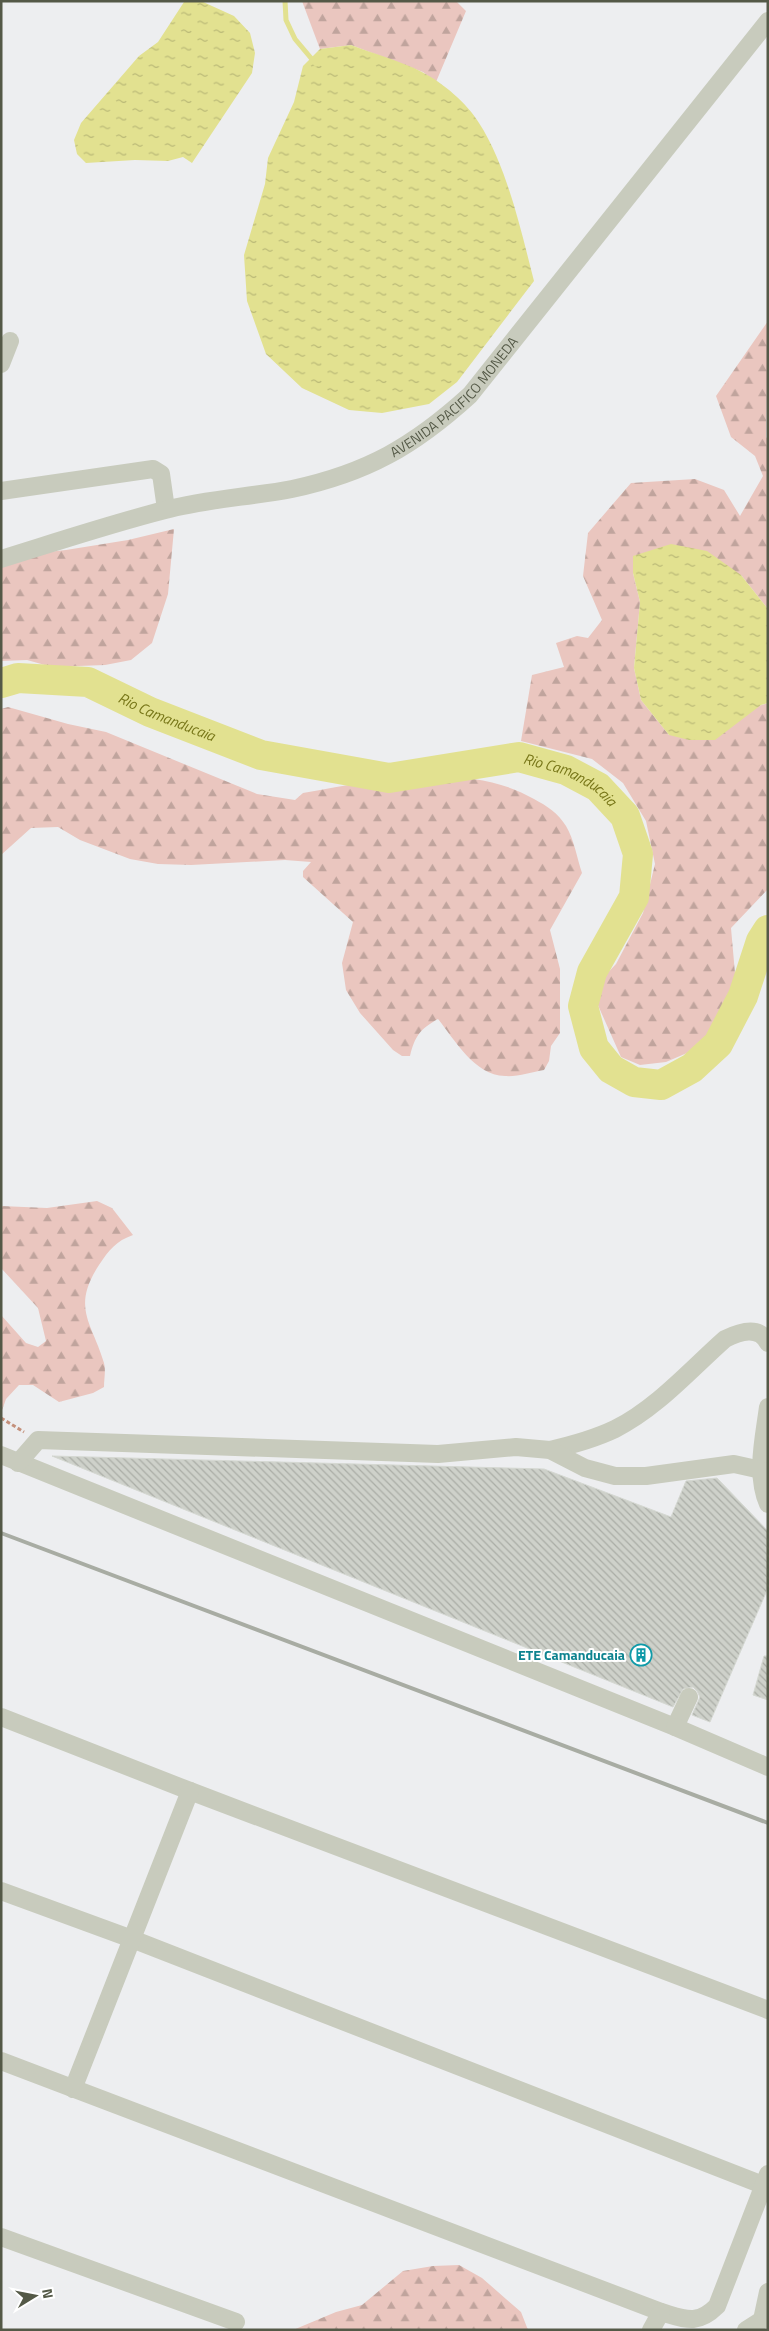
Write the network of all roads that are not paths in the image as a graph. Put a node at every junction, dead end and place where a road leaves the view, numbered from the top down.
1 (768, 21) edge
2 (10, 341) dead end
3 (1, 364) edge
4 (1, 491) edge
5 (166, 510) junction
6 (1, 559) edge
7 (768, 1343) edge
8 (768, 1407) edge
9 (550, 1450) junction
10 (1, 1454) edge
11 (18, 1463) junction
12 (761, 1470) junction
13 (768, 1504) edge
14 (689, 1696) dead end
15 (1, 1716) edge
16 (675, 1727) junction
17 (768, 1767) edge
18 (190, 1791) junction
19 (1, 1891) edge
20 (132, 1940) junction
21 (768, 2010) edge
22 (1, 2061) edge
23 (74, 2089) junction
24 (765, 2180) edge
25 (1, 2237) edge
26 (768, 2292) edge
27 (661, 2312) junction
28 (765, 2318) edge
29 (236, 2322) dead end
30 (651, 2330) edge
31 (746, 2330) edge

1 - 5 street, AVENIDA PACIFICO MONEDA
2 - 3 street
4 - 5 street
5 - 6 street, AVENIDA PACIFICO MONEDA
7 - 9 street
8 - 12 street
9 - 11 street
9 - 12 street
10 - 11 street
11 - 16 street
12 - 13 street
14 - 16 street
15 - 18 street
16 - 17 street
18 - 20 street
18 - 21 street
19 - 20 street
20 - 23 street
20 - 24 street
22 - 23 street
23 - 27 street
24 - 27 street
25 - 29 street
26 - 28 street
27 - 30 street
28 - 31 street

